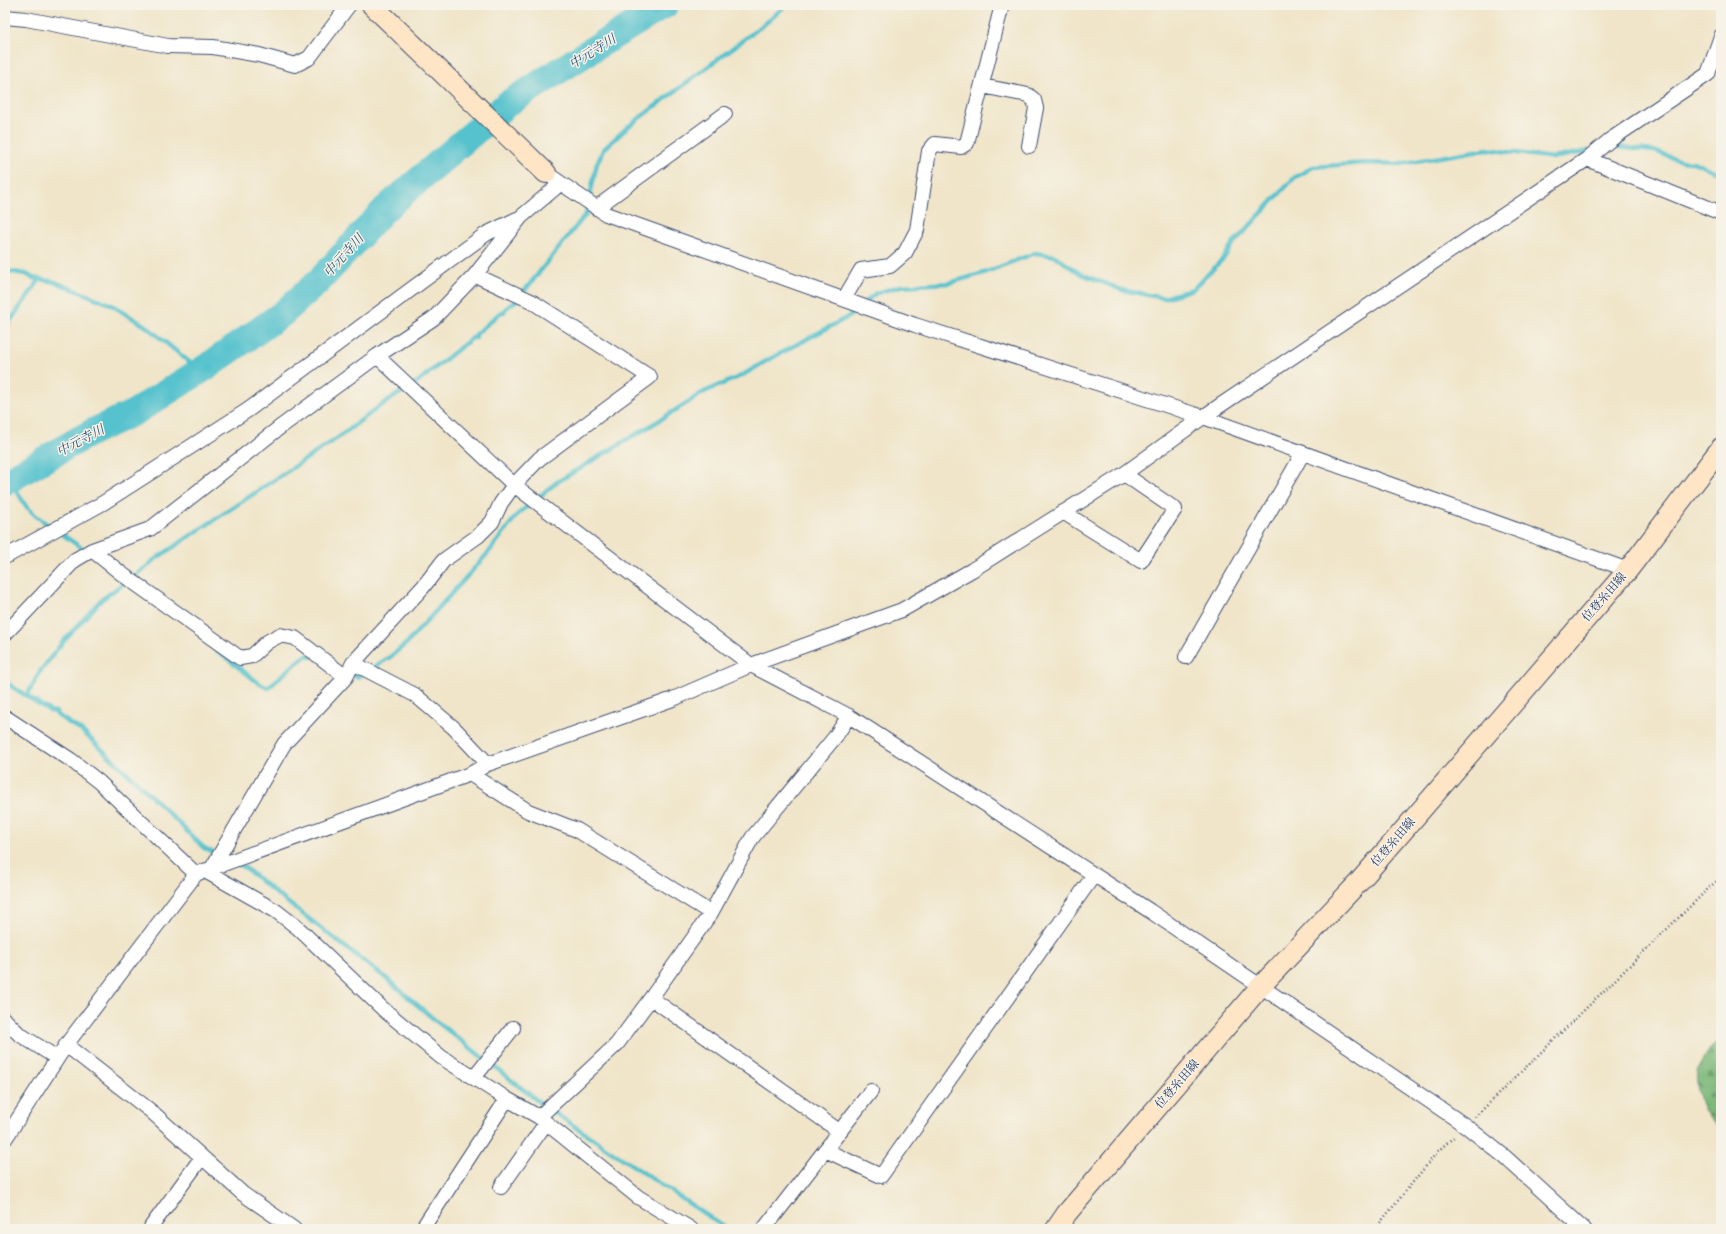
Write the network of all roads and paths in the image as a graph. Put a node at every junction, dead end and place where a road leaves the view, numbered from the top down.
1 (350, 5) edge
2 (372, 5) edge
3 (1002, 5) edge
4 (5, 17) edge
5 (1721, 36) edge
6 (982, 86) junction
7 (725, 114) dead end
8 (1029, 146) dead end
9 (1587, 159) junction
10 (553, 179) junction
11 (596, 208) junction
12 (1721, 212) edge
13 (521, 217) junction
14 (475, 275) junction
15 (844, 299) junction
16 (377, 356) junction
17 (1203, 417) junction
18 (1721, 448) edge
19 (1303, 453) junction
20 (1124, 474) junction
21 (514, 485) junction
22 (1063, 512) junction
23 (92, 550) junction
24 (5, 557) edge
25 (1628, 570) junction
26 (5, 634) edge
27 (1186, 657) dead end
28 (353, 663) junction
29 (751, 665) junction
30 (346, 677) junction
31 (849, 716) junction
32 (5, 717) edge
33 (488, 764) junction
34 (470, 774) junction
35 (205, 871) junction
36 (1094, 875) junction
37 (1721, 878) edge
38 (711, 913) junction
39 (1260, 987) junction
40 (651, 998) junction
41 (5, 1020) edge
42 (513, 1028) dead end
43 (66, 1045) junction
44 (57, 1058) junction
45 (474, 1078) junction
46 (870, 1091) dead end
47 (507, 1100) junction
48 (543, 1120) junction
49 (1466, 1126) junction
50 (839, 1131) junction
51 (5, 1138) edge
52 (825, 1150) junction
53 (202, 1157) junction
54 (501, 1187) dead end
55 (153, 1229) edge
56 (294, 1229) edge
57 (422, 1229) edge
58 (691, 1229) edge
59 (764, 1229) edge
60 (1056, 1229) edge
61 (1375, 1229) edge
62 (1584, 1229) edge

1 - 4 street
2 - 10 main road
3 - 6 street
5 - 9 street
6 - 8 street
6 - 15 street
7 - 11 street
9 - 12 street
9 - 17 street
10 - 11 street
10 - 13 street
11 - 15 street
13 - 14 street
13 - 24 street
14 - 16 street
14 - 21 street
15 - 17 street
16 - 21 street
16 - 23 street
17 - 19 street
17 - 20 street
18 - 25 main road, 位登糸田線
19 - 25 street
19 - 27 street
20 - 22 street
20 - 22 street
21 - 28 street
21 - 29 street
22 - 29 street
23 - 26 street
23 - 30 street
25 - 39 main road, 位登糸田線
28 - 30 street
28 - 33 street
29 - 31 street
29 - 33 street
30 - 35 street
31 - 36 street
31 - 38 street
32 - 35 street
33 - 34 street
34 - 35 street
34 - 38 street
35 - 43 street
35 - 45 street
36 - 39 street
36 - 52 street
37 - 49 path
38 - 40 street
39 - 49 street
39 - 60 main road, 位登糸田線
40 - 48 street
40 - 50 street
41 - 44 street
42 - 45 street
43 - 44 street
43 - 53 street
44 - 51 street
45 - 47 street
46 - 50 street
47 - 48 street
47 - 57 street
48 - 54 street
48 - 58 street
49 - 61 path
49 - 62 street
50 - 52 street
52 - 59 street
53 - 55 street
53 - 56 street

